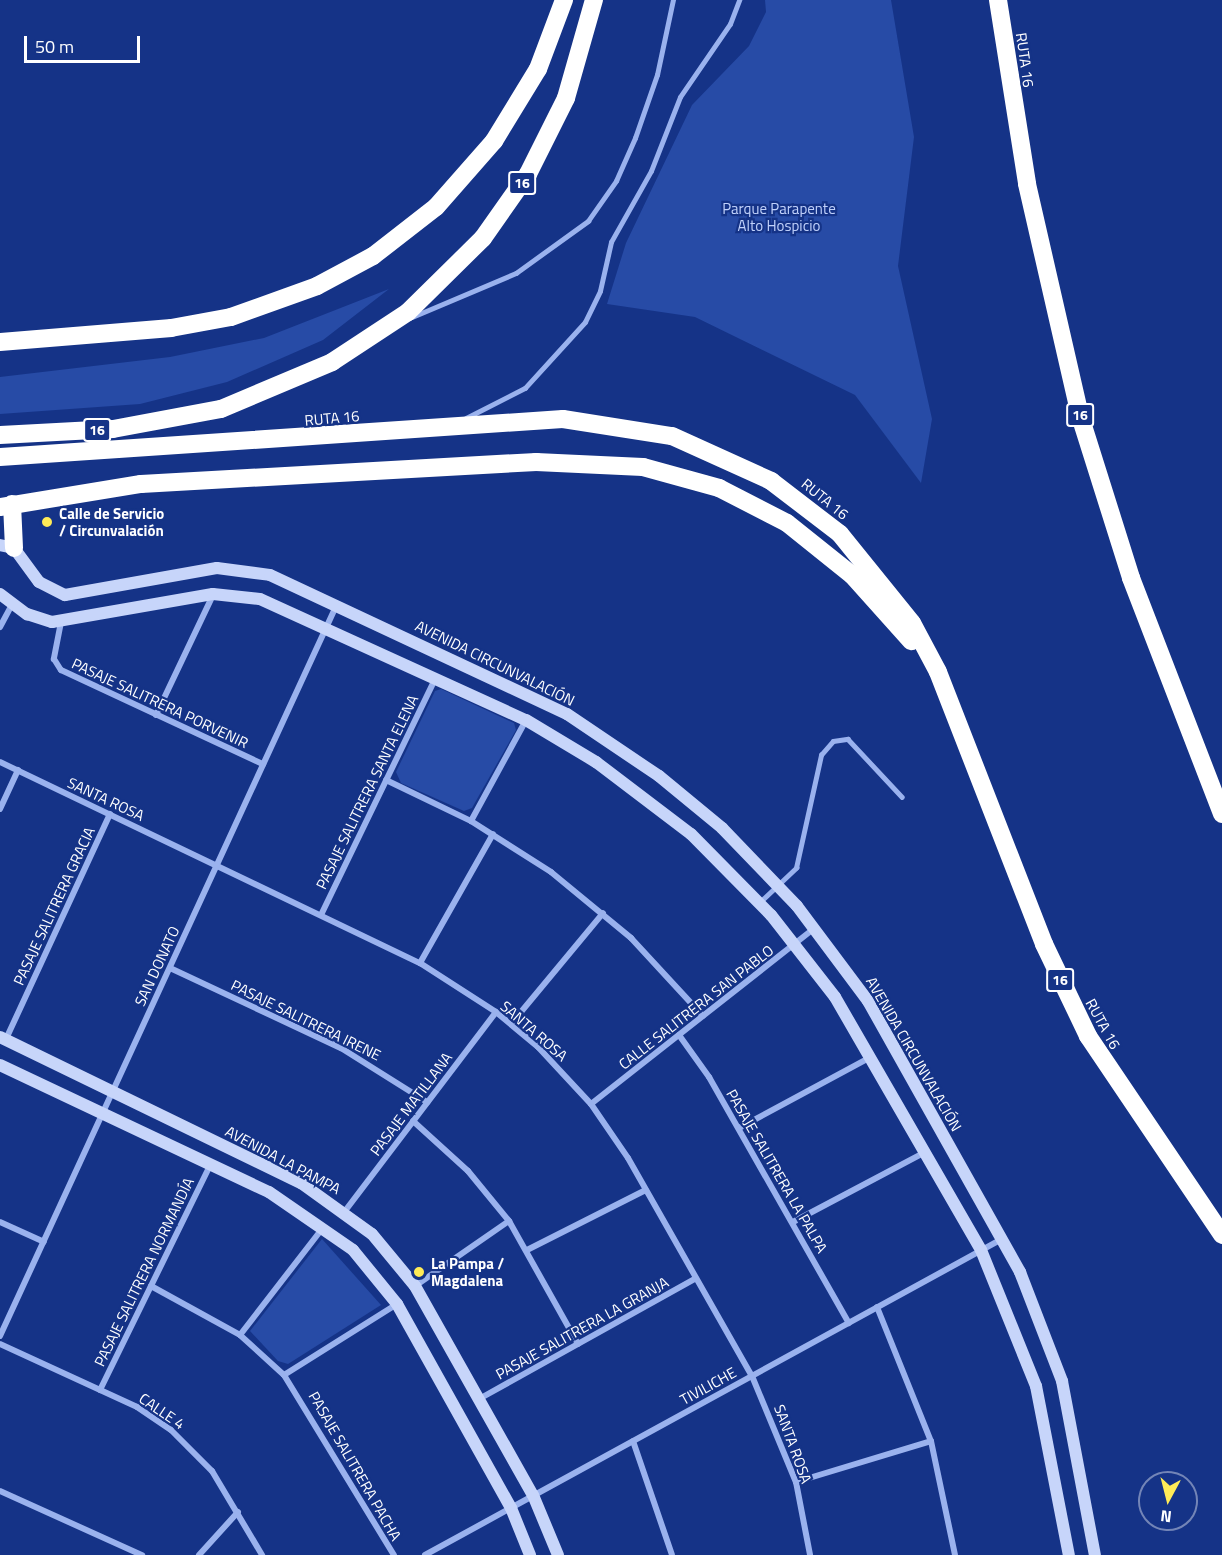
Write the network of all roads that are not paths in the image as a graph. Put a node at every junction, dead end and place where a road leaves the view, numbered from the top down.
1 (564, 0) edge
2 (594, 0) edge
3 (673, 0) edge
4 (739, 0) edge
5 (998, 0) edge
6 (388, 326) junction
7 (0, 342) edge
8 (417, 429) junction
9 (0, 435) edge
10 (0, 457) edge
11 (6, 505) edge
12 (7, 546) edge
13 (0, 594) edge
14 (213, 594) junction
15 (12, 604) junction
16 (336, 605) junction
17 (62, 622) junction
18 (0, 627) edge
19 (325, 629) junction
20 (435, 678) junction
21 (948, 698) junction
22 (156, 715) junction
23 (526, 720) junction
24 (0, 762) edge
25 (263, 764) junction
26 (18, 770) junction
27 (386, 780) junction
28 (902, 797) dead end
29 (0, 809) edge
30 (110, 814) junction
31 (1222, 814) edge
32 (471, 821) junction
33 (493, 834) junction
34 (217, 865) junction
35 (778, 885) junction
36 (760, 903) junction
37 (603, 913) junction
38 (321, 915) junction
39 (815, 928) junction
40 (795, 944) junction
41 (420, 963) junction
42 (170, 968) junction
43 (496, 1012) junction
44 (703, 1016) junction
45 (511, 1024) junction
46 (679, 1035) junction
47 (3, 1039) edge
48 (871, 1056) junction
49 (0, 1065) edge
50 (113, 1090) junction
51 (427, 1102) junction
52 (591, 1104) junction
53 (103, 1113) junction
54 (413, 1121) junction
55 (739, 1128) junction
56 (925, 1152) junction
57 (210, 1164) junction
58 (646, 1190) junction
59 (345, 1211) junction
60 (0, 1221) edge
61 (509, 1221) junction
62 (793, 1222) junction
63 (324, 1226) junction
64 (1222, 1235) edge
65 (1002, 1238) junction
66 (44, 1242) junction
67 (528, 1250) junction
68 (981, 1250) junction
69 (696, 1278) junction
70 (151, 1286) junction
71 (415, 1286) junction
72 (397, 1304) junction
73 (877, 1307) junction
74 (849, 1323) junction
75 (240, 1335) junction
76 (0, 1336) edge
77 (0, 1344) edge
78 (578, 1344) junction
79 (284, 1375) junction
80 (752, 1376) junction
81 (100, 1390) junction
82 (479, 1399) junction
83 (633, 1441) junction
84 (931, 1441) junction
85 (796, 1482) junction
86 (0, 1491) edge
87 (533, 1495) junction
88 (511, 1508) junction
89 (238, 1512) junction
90 (142, 1555) edge
91 (199, 1555) edge
92 (262, 1555) edge
93 (394, 1555) edge
94 (425, 1555) edge
95 (530, 1555) edge
96 (558, 1555) edge
97 (672, 1555) edge
98 (810, 1555) edge
99 (956, 1555) edge
100 (1069, 1555) edge
101 (1095, 1555) edge

1 - 7 highway
2 - 6 highway, 16
3 - 6 lane
4 - 8 lane
5 - 31 highway, RUTA 16 / 16
6 - 9 highway, 16
8 - 10 highway, RUTA 16 / 16
8 - 21 highway, RUTA 16 / 16
11 - 12 highway
11 - 21 highway
12 - 16 street, AVENIDA CIRCUNVALACIÓN
13 - 15 street
14 - 17 street
14 - 19 street
14 - 22 street
15 - 17 street
15 - 18 street
16 - 19 street, SAN DONATO
16 - 35 street, AVENIDA CIRCUNVALACIÓN
17 - 22 street, PASAJE SALITRERA PORVENIR
19 - 20 street
19 - 25 street, SAN DONATO
20 - 23 street
20 - 27 street, PASAJE SALITRERA SANTA ELENA
21 - 64 highway, RUTA 16 / 16
22 - 25 street, PASAJE SALITRERA PORVENIR
23 - 32 street
23 - 36 street
24 - 26 street, SANTA ROSA
25 - 34 street, SAN DONATO
26 - 29 street
26 - 30 street, SANTA ROSA
27 - 32 street
27 - 38 street, PASAJE SALITRERA SANTA ELENA
28 - 35 lane
30 - 34 street, SANTA ROSA
30 - 47 street, PASAJE SALITRERA GRACIA
32 - 33 street
33 - 37 street
33 - 41 street
34 - 38 street, SANTA ROSA
34 - 42 street, SAN DONATO
35 - 36 lane
35 - 39 street, AVENIDA CIRCUNVALACIÓN
36 - 40 street
37 - 44 street
37 - 45 street
38 - 41 street, SANTA ROSA
39 - 40 street, CALLE SALITRERA SAN PABLO
39 - 65 street, AVENIDA CIRCUNVALACIÓN
40 - 44 street, CALLE SALITRERA SAN PABLO
40 - 48 street
41 - 43 street, SANTA ROSA
42 - 50 street, SAN DONATO
42 - 51 street, PASAJE SALITRERA IRENE
43 - 45 street, SANTA ROSA
43 - 51 street, PASAJE MATILLANA
44 - 46 street, CALLE SALITRERA SAN PABLO
45 - 52 street, SANTA ROSA
46 - 52 street, CALLE SALITRERA SAN PABLO
46 - 55 street, PASAJE SALITRERA LA PALPA
47 - 50 street, AVENIDA LA PAMPA
48 - 55 street
48 - 56 street
49 - 53 street
50 - 53 street, SAN DONATO
50 - 59 street, AVENIDA LA PAMPA
51 - 54 street, PASAJE MATILLANA
52 - 58 street, SANTA ROSA
53 - 57 street
53 - 66 street, SAN DONATO
54 - 59 street, PASAJE MATILLANA
54 - 61 street
55 - 62 street, PASAJE SALITRERA LA PALPA
56 - 62 street
56 - 68 street
57 - 63 street
57 - 70 street, PASAJE SALITRERA NORMANDÍA
58 - 67 street
58 - 69 street, SANTA ROSA
59 - 71 street, AVENIDA LA PAMPA
60 - 66 street
61 - 67 street
61 - 71 street
62 - 74 street, PASAJE SALITRERA LA PALPA
63 - 72 street
63 - 75 street
65 - 68 street, TIVILICHE
65 - 101 street, AVENIDA CIRCUNVALACIÓN
66 - 76 street, SAN DONATO
67 - 78 street
68 - 73 street, TIVILICHE
68 - 100 street
69 - 78 street, PASAJE SALITRERA LA GRANJA
69 - 80 street, SANTA ROSA
70 - 75 street, PASAJE SALITRERA PACHA
70 - 81 street, PASAJE SALITRERA NORMANDÍA
71 - 82 street, AVENIDA LA PAMPA
72 - 79 street
72 - 88 street
73 - 74 street, TIVILICHE
73 - 84 street
74 - 80 street, TIVILICHE
75 - 79 street, PASAJE SALITRERA PACHA
77 - 81 street, CALLE 4
78 - 82 street, PASAJE SALITRERA LA GRANJA
79 - 93 street, PASAJE SALITRERA PACHA
80 - 83 street, TIVILICHE
80 - 85 street, SANTA ROSA
81 - 89 street, CALLE 4
82 - 87 street, AVENIDA LA PAMPA
83 - 87 street, TIVILICHE
83 - 97 street
84 - 85 street
84 - 99 street
85 - 98 street, SANTA ROSA
86 - 90 street
87 - 88 street, TIVILICHE
87 - 96 street, AVENIDA LA PAMPA
88 - 94 street, TIVILICHE
88 - 95 street
89 - 91 street
89 - 92 street, CALLE 4

